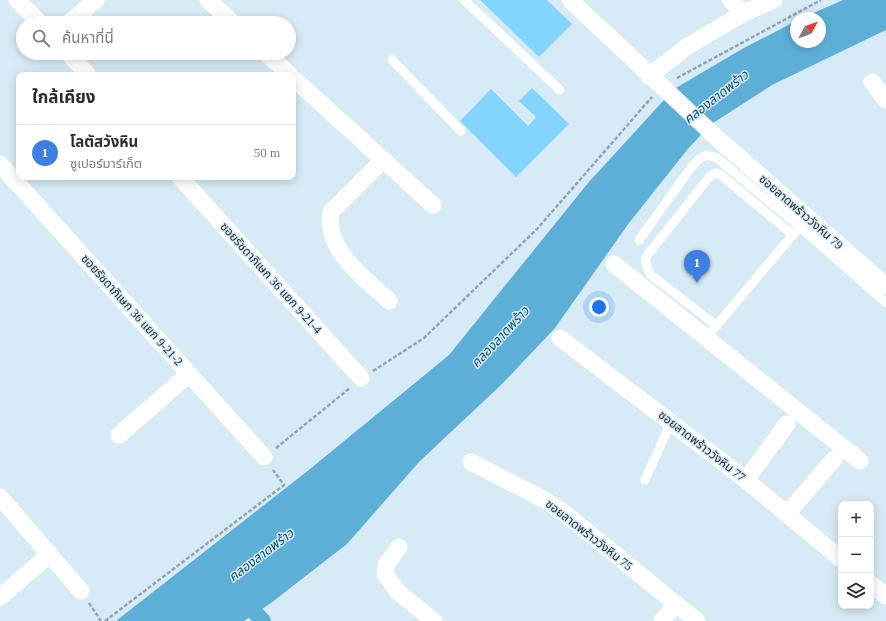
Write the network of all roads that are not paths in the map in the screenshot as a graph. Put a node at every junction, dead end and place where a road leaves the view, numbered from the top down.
1 (17, 0) edge
2 (96, 0) edge
3 (208, 0) edge
4 (464, 0) edge
5 (570, 0) edge
6 (730, 0) edge
7 (774, 0) edge
8 (744, 13) junction
9 (33, 16) edge
10 (77, 16) edge
11 (225, 16) edge
12 (74, 60) edge
13 (274, 60) edge
14 (392, 60) dead end
15 (85, 72) edge
16 (287, 72) edge
17 (296, 81) edge
18 (872, 82) dead end
19 (660, 85) junction
20 (560, 90) dead end
21 (886, 100) edge
22 (461, 131) dead end
23 (383, 160) junction
24 (0, 164) edge
25 (183, 180) edge
26 (433, 205) dead end
27 (804, 222) junction
28 (793, 235) junction
29 (639, 240) dead end
30 (614, 264) dead end
31 (886, 286) edge
32 (389, 301) dead end
33 (886, 302) edge
34 (717, 326) junction
35 (560, 338) dead end
36 (706, 339) junction
37 (189, 374) junction
38 (361, 378) road end
39 (671, 422) junction
40 (787, 424) dead end
41 (120, 435) dead end
42 (264, 457) road end
43 (834, 459) dead end
44 (860, 461) dead end
45 (471, 462) dead end
46 (645, 480) dead end
47 (746, 480) junction
48 (2, 505) edge
49 (787, 514) junction
50 (399, 547) dead end
51 (50, 554) junction
52 (838, 556) edge
53 (874, 586) edge
54 (81, 591) road end
55 (886, 596) edge
56 (0, 597) edge
57 (676, 604) junction
58 (434, 621) edge
59 (662, 621) edge
60 (697, 621) edge

1 - 9 street
2 - 10 street
3 - 11 street
4 - 20 lane
5 - 19 street, ซอยลาดพร้าววังหิน 79
6 - 8 street
7 - 8 street
8 - 19 street
12 - 15 street
13 - 16 street
14 - 22 lane
17 - 23 street
18 - 21 street
19 - 27 street, ซอยลาดพร้าววังหิน 79
23 - 26 street
23 - 32 street
24 - 37 street, ซอยรัชดาภิเษก 36 แยก 9-21-2
25 - 38 street, ซอยรัชดาภิเษก 36 แยก 9-21-4
27 - 28 lane
27 - 29 lane
27 - 31 street, ซอยลาดพร้าววังหิน 79
27 - 33 lane
28 - 34 lane
28 - 34 lane
30 - 36 street
34 - 36 lane
35 - 39 street, ซอยลาดพร้าววังหิน 77
36 - 44 street
37 - 41 street
37 - 42 street, ซอยรัชดาภิเษก 36 แยก 9-21-2
39 - 46 lane
39 - 47 street, ซอยลาดพร้าววังหิน 77
40 - 47 street
43 - 49 street
45 - 57 street, ซอยลาดพร้าววังหิน 75
47 - 49 street, ซอยลาดพร้าววังหิน 77
48 - 51 street
49 - 52 street, ซอยลาดพร้าววังหิน 77
50 - 58 street
51 - 54 street
51 - 56 street
53 - 55 street
57 - 59 street
57 - 60 street, ซอยลาดพร้าววังหิน 75

